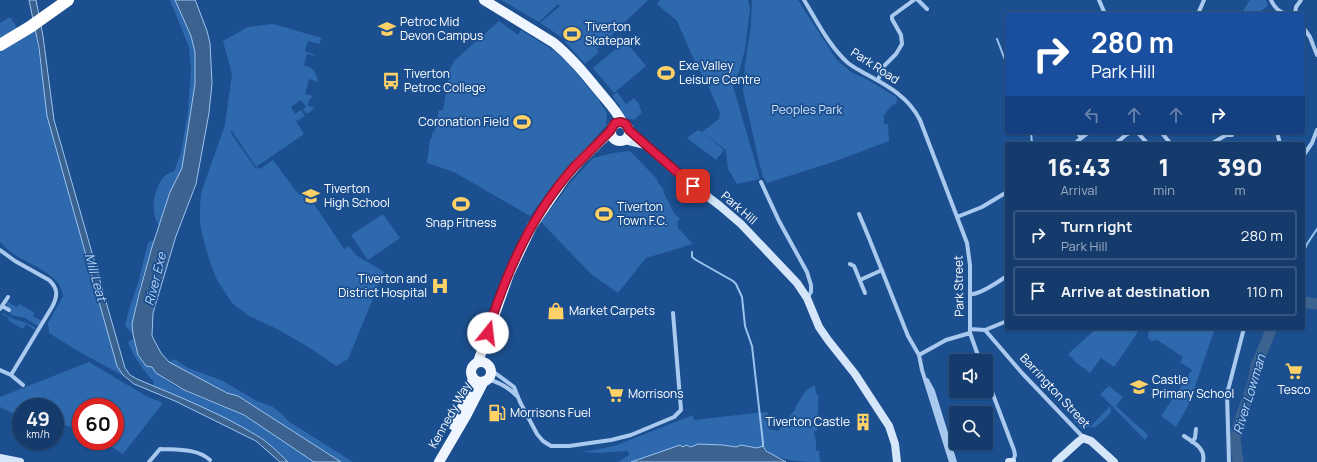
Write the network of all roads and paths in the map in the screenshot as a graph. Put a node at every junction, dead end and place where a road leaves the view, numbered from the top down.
1 (68, 0) edge
2 (484, 0) edge
3 (804, 0) edge
4 (914, 0) edge
5 (918, 0) edge
6 (1099, 0) edge
7 (1204, 0) edge
8 (1271, 0) edge
9 (1301, 0) edge
10 (927, 9) dead end
11 (1104, 12) edge
12 (1199, 12) edge
13 (1280, 12) edge
14 (1295, 12) edge
15 (1305, 30) edge
16 (5, 42) edge
17 (1316, 49) edge
18 (1317, 55) edge
19 (878, 80) junction
20 (619, 127) junction
21 (1317, 130) edge
22 (1078, 134) edge
23 (1086, 134) edge
24 (1127, 134) edge
25 (1139, 134) edge
26 (1163, 134) edge
27 (1232, 135) dead end
28 (1081, 138) junction
29 (621, 140) junction
30 (1077, 142) edge
31 (1117, 142) edge
32 (1146, 142) edge
33 (1169, 142) edge
34 (1215, 142) edge
35 (646, 145) junction
36 (1305, 153) edge
37 (588, 154) junction
38 (761, 182) dead end
39 (1005, 193) edge
40 (858, 214) dead end
41 (957, 217) junction
42 (0, 250) edge
43 (850, 264) dead end
44 (882, 270) junction
45 (1005, 277) edge
46 (860, 280) junction
47 (866, 293) dead end
48 (971, 294) junction
49 (8, 296) dead end
50 (806, 298) junction
51 (1, 307) edge
52 (9, 310) dead end
53 (673, 313) dead end
54 (1005, 322) edge
55 (985, 330) junction
56 (1243, 330) edge
57 (970, 331) junction
58 (488, 333) junction
59 (978, 354) edge
60 (919, 355) junction
61 (478, 362) junction
62 (0, 370) edge
63 (488, 374) junction
64 (11, 375) junction
65 (474, 377) junction
66 (925, 378) junction
67 (23, 385) dead end
68 (993, 395) edge
69 (517, 397) junction
70 (1196, 429) dead end
71 (1184, 436) dead end
72 (1083, 438) junction
73 (1192, 442) junction
74 (0, 458) edge
75 (210, 460) edge
76 (20, 462) edge
77 (149, 462) edge
78 (439, 462) edge
79 (897, 462) edge
80 (951, 462) edge
81 (955, 462) edge
82 (1009, 462) edge
83 (1013, 462) edge
84 (1056, 462) edge
85 (1114, 462) edge
86 (1203, 462) edge
87 (1229, 462) edge

1 - 16 highway
2 - 20 main road
3 - 19 street, Park Road
4 - 19 street
5 - 10 street
6 - 11 street
7 - 12 street
8 - 13 street
9 - 14 street
15 - 17 street
17 - 18 street
19 - 41 street, Park Road
20 - 29 main road
20 - 29 main road
20 - 35 street, Park Hill
20 - 37 main road, Kennedy Way
21 - 36 street
22 - 28 street
23 - 28 street
24 - 31 street
25 - 32 street
26 - 33 street
27 - 34 street
28 - 30 street
29 - 35 street, Park Hill
29 - 37 main road, Kennedy Way
35 - 50 street, Park Hill
37 - 58 main road, Kennedy Way
38 - 50 street, Park Hill
39 - 41 street
40 - 44 street
41 - 48 street, Park Street
42 - 64 street
43 - 46 street
44 - 46 street
44 - 60 street
45 - 48 street
46 - 47 street
48 - 57 street, Park Street
49 - 51 street
50 - 79 street, Park Hill
51 - 52 street
53 - 69 street
54 - 55 street
55 - 57 street
55 - 72 street, Barrington Street
56 - 87 street
57 - 59 street
57 - 60 street
58 - 61 main road, Kennedy Way
58 - 63 main road, Kennedy Way
60 - 66 street
61 - 63 main road
61 - 65 main road
62 - 64 street
63 - 65 main road
63 - 69 street
63 - 69 street
63 - 78 main road, Kennedy Way
64 - 67 street
65 - 78 main road, Kennedy Way
66 - 80 street
66 - 81 street
68 - 83 street
70 - 73 street
71 - 73 street
72 - 84 street
72 - 85 street, Barrington Street
73 - 86 street
74 - 76 street
75 - 77 street
82 - 83 street

